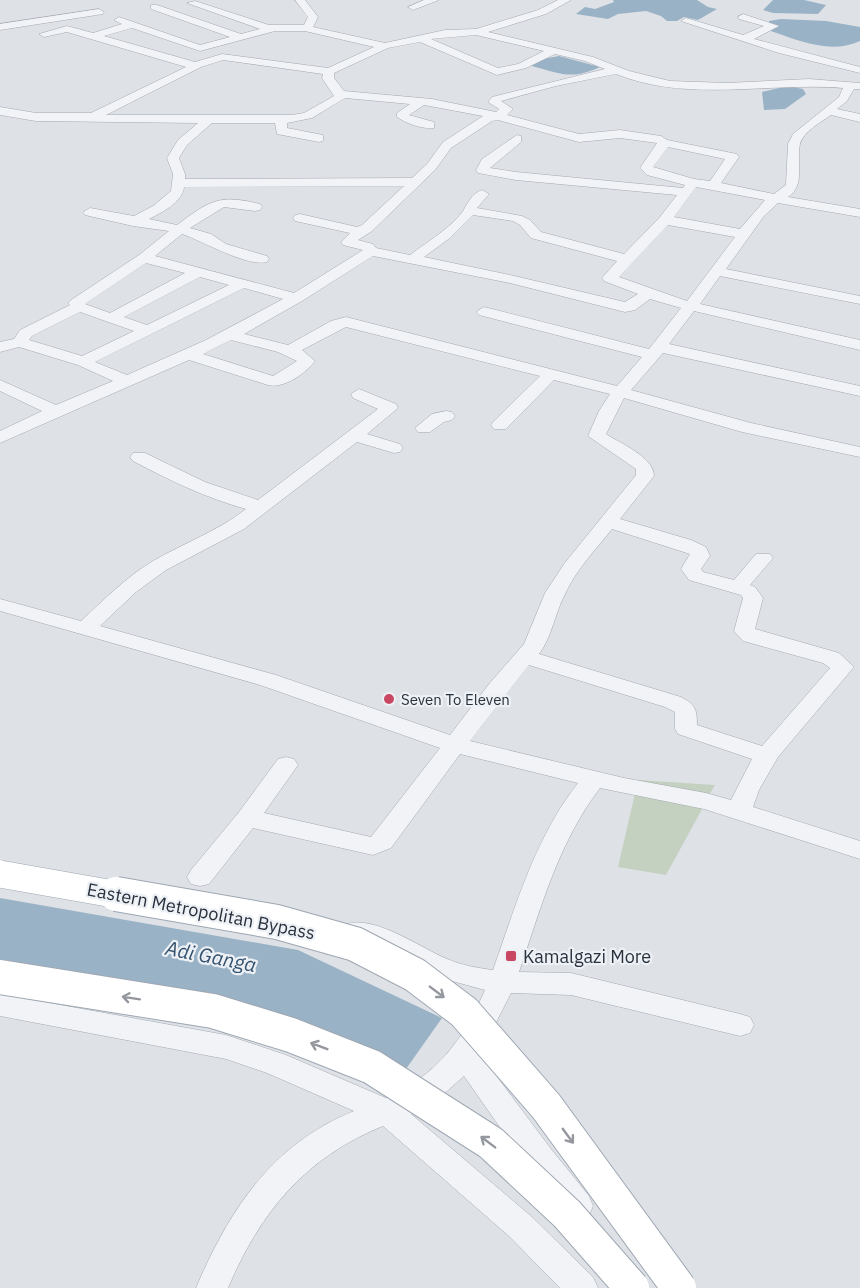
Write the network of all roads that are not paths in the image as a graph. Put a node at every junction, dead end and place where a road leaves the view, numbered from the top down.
1 (300, 0) edge
2 (434, 0) edge
3 (541, 2) edge
4 (78, 3) dead end
5 (192, 3) dead end
6 (562, 3) edge
7 (154, 7) dead end
8 (413, 7) dead end
9 (110, 17) dead end
10 (743, 17) dead end
11 (686, 21) dead end
12 (131, 25) junction
13 (308, 28) junction
14 (271, 29) junction
15 (476, 32) junction
16 (93, 36) junction
17 (240, 37) junction
18 (420, 38) junction
19 (744, 39) junction
20 (386, 46) junction
21 (553, 51) junction
22 (803, 57) junction
23 (197, 66) junction
24 (860, 70) edge
25 (329, 71) junction
26 (614, 71) junction
27 (751, 85) junction
28 (850, 85) edge
29 (340, 94) junction
30 (420, 102) junction
31 (0, 111) edge
32 (830, 111) junction
33 (498, 116) junction
34 (93, 117) junction
35 (860, 118) edge
36 (281, 119) junction
37 (207, 121) junction
38 (430, 125) dead end
39 (319, 138) dead end
40 (518, 139) dead end
41 (689, 139) dead end
42 (669, 143) junction
43 (414, 182) junction
44 (179, 183) junction
45 (713, 186) junction
46 (689, 188) junction
47 (482, 194) dead end
48 (774, 198) junction
49 (255, 207) dead end
50 (470, 211) junction
51 (90, 212) dead end
52 (860, 213) edge
53 (300, 218) dead end
54 (664, 220) junction
55 (133, 222) junction
56 (179, 230) junction
57 (361, 231) junction
58 (744, 234) junction
59 (371, 251) junction
60 (144, 258) junction
61 (262, 259) dead end
62 (413, 259) junction
63 (628, 260) junction
64 (716, 271) junction
65 (198, 272) junction
66 (243, 283) junction
67 (647, 294) junction
68 (297, 298) junction
69 (860, 300) edge
70 (690, 306) junction
71 (79, 307) junction
72 (484, 312) dead end
73 (112, 317) junction
74 (148, 331) junction
75 (230, 334) junction
76 (20, 342) junction
77 (860, 345) edge
78 (0, 347) edge
79 (290, 351) junction
80 (656, 351) junction
81 (189, 355) junction
82 (84, 362) junction
83 (551, 374) junction
84 (127, 381) junction
85 (0, 385) edge
86 (860, 391) edge
87 (621, 392) junction
88 (358, 394) dead end
89 (54, 410) junction
90 (446, 416) dead end
91 (501, 425) dead end
92 (424, 428) dead end
93 (353, 435) junction
94 (0, 438) edge
95 (394, 448) dead end
96 (860, 453) edge
97 (139, 457) dead end
98 (261, 507) junction
99 (609, 522) junction
100 (763, 558) dead end
101 (738, 587) junction
102 (0, 605) edge
103 (86, 628) junction
104 (525, 657) junction
105 (454, 745) junction
106 (765, 755) junction
107 (286, 765) dead end
108 (594, 778) junction
109 (739, 812) junction
110 (248, 818) junction
111 (860, 850) edge
112 (0, 863) edge
113 (0, 874) edge
114 (200, 877) dead end
115 (0, 977) edge
116 (503, 982) junction
117 (0, 1005) edge
118 (740, 1025) dead end
119 (464, 1054) junction
120 (387, 1112) junction
121 (212, 1288) edge
122 (582, 1288) edge
123 (632, 1288) edge
124 (645, 1288) edge
125 (679, 1288) edge

1 - 13 street
2 - 8 street
3 - 6 street
4 - 16 street
5 - 14 street
6 - 15 street
7 - 17 street
9 - 12 street
10 - 19 street
11 - 19 street
12 - 16 street
12 - 17 street
13 - 14 street
13 - 20 street
14 - 17 street
15 - 18 street
15 - 21 street
16 - 23 street
18 - 20 street
18 - 21 street
19 - 22 street
20 - 25 street
21 - 26 street
22 - 24 street
22 - 27 street
23 - 25 street
23 - 34 street
24 - 28 street
25 - 29 street
26 - 27 street
26 - 33 street
27 - 28 street
28 - 32 street
29 - 30 street
29 - 36 street
30 - 33 street
30 - 38 street
31 - 34 street
32 - 35 street
32 - 48 street
33 - 42 street
33 - 43 street
34 - 37 street
36 - 37 street
36 - 39 street
37 - 44 street
40 - 46 street
41 - 42 street
42 - 45 street
42 - 46 street
43 - 44 street
43 - 57 street
44 - 55 street
45 - 46 street
45 - 48 street
46 - 54 street
47 - 50 street
48 - 52 street
48 - 58 street
49 - 56 street
50 - 62 street
50 - 63 street
51 - 55 street
53 - 57 street
54 - 58 street
54 - 63 street
55 - 56 street
56 - 60 street
56 - 61 street
57 - 59 street
58 - 64 street
59 - 62 street
59 - 68 street
60 - 65 street
60 - 71 street
62 - 67 street
63 - 67 street
64 - 69 street
64 - 70 street
65 - 66 street
65 - 73 street
66 - 68 street
66 - 74 street
67 - 70 street
68 - 75 street
70 - 77 street
70 - 80 street
71 - 73 street
71 - 76 street
72 - 80 street
73 - 74 street
74 - 82 street
75 - 79 street
75 - 81 street
76 - 78 street
76 - 82 street
79 - 81 street
79 - 83 street
80 - 86 street
80 - 87 street
81 - 84 street
82 - 84 street
83 - 87 street
83 - 91 street
84 - 89 street
85 - 89 street
87 - 96 street
87 - 99 street
88 - 93 street
89 - 94 street
90 - 92 street
93 - 95 street
93 - 98 street
97 - 98 street
98 - 103 street
99 - 101 street
99 - 104 street
100 - 101 street
101 - 106 street
102 - 103 street
103 - 105 street
104 - 105 street
104 - 106 street
105 - 108 street
105 - 110 street
106 - 109 street
107 - 110 street
108 - 109 street
108 - 116 street
109 - 111 street
110 - 114 street
112 - 116 street
113 -> 125 main road, Eastern Metropolitan Bypass, bridge
123 -> 115 main road, bridge
116 - 118 street
116 - 119 street
117 - 120 street
119 - 120 street
119 - 124 street
120 - 121 street
120 - 122 street

